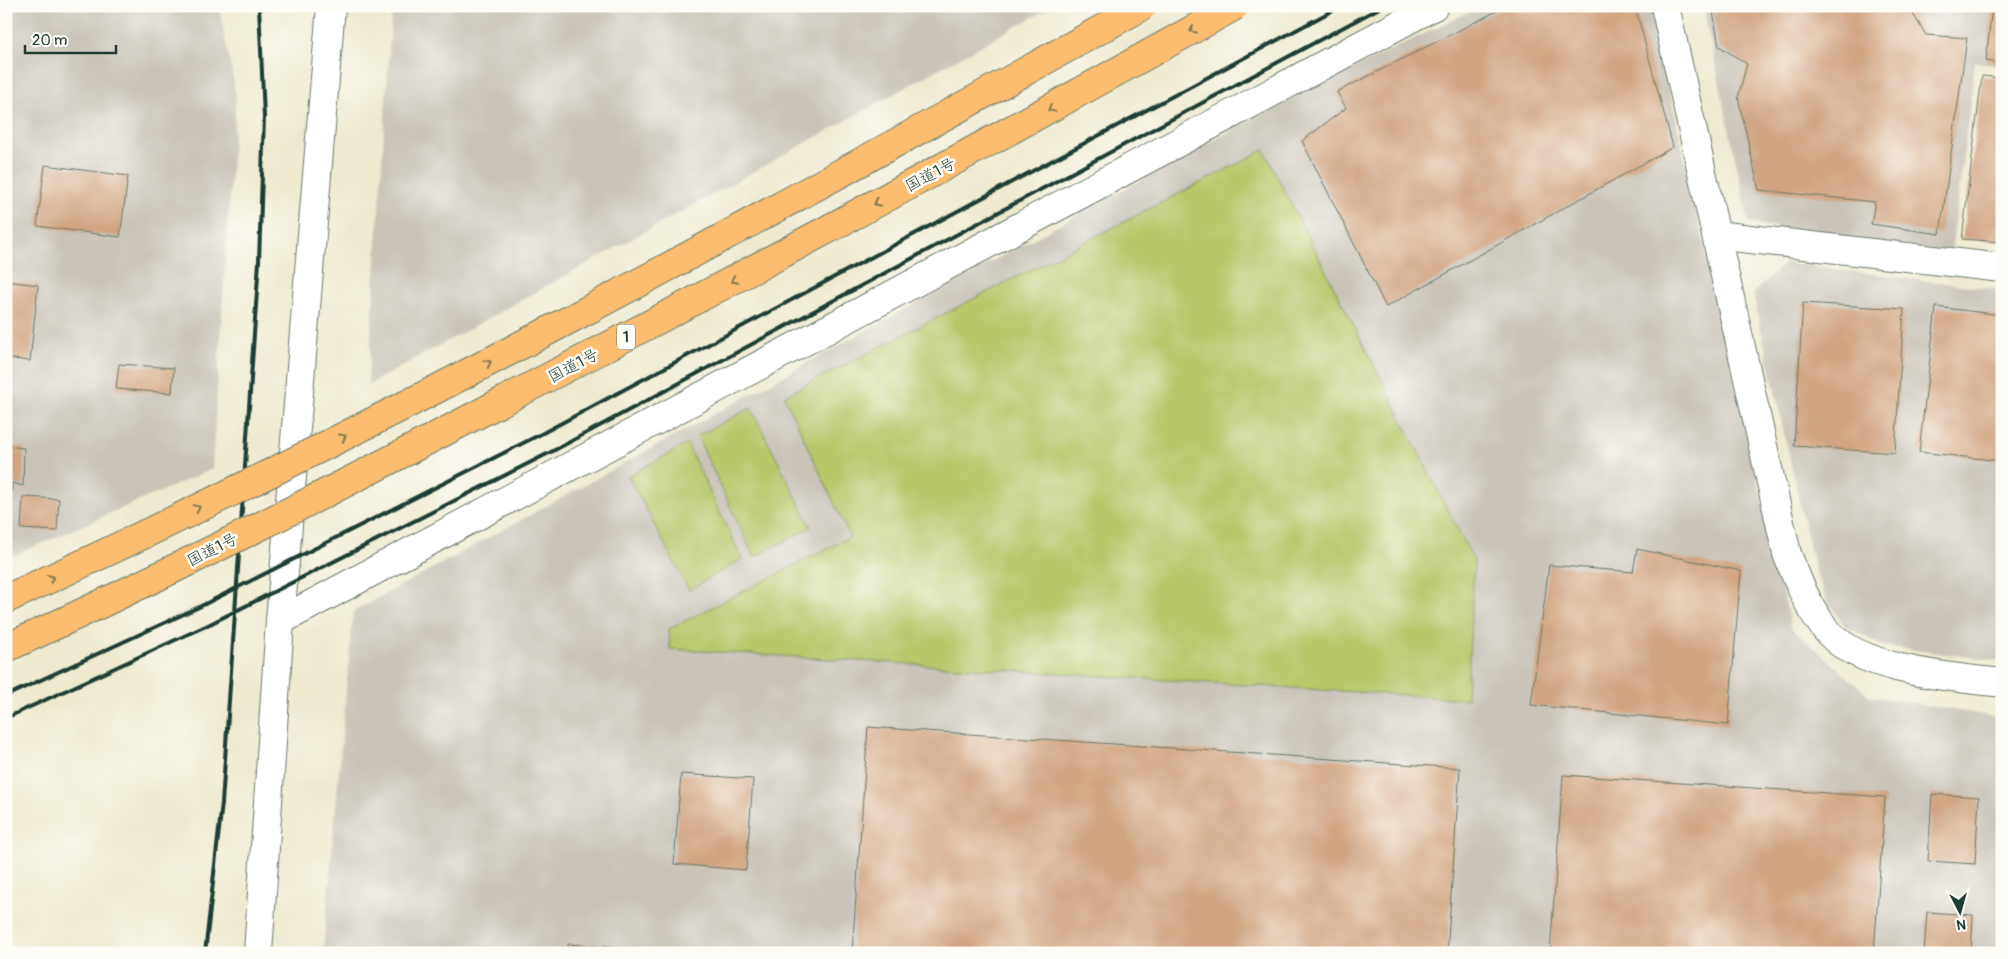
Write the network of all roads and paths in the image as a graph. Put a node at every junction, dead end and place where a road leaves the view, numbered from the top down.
1 (331, 6) edge
2 (1143, 6) edge
3 (1235, 6) edge
4 (1434, 6) edge
5 (1665, 6) edge
6 (1716, 235) junction
7 (2002, 268) edge
8 (6, 598) edge
9 (280, 621) junction
10 (6, 648) edge
11 (2002, 683) edge
12 (258, 953) edge

1 - 9 street
8 -> 2 highway, bridge
3 -> 10 highway, 国道1号 / 1, bridge
4 - 9 street
5 - 6 street
6 - 7 street
6 - 11 street
9 - 12 street

